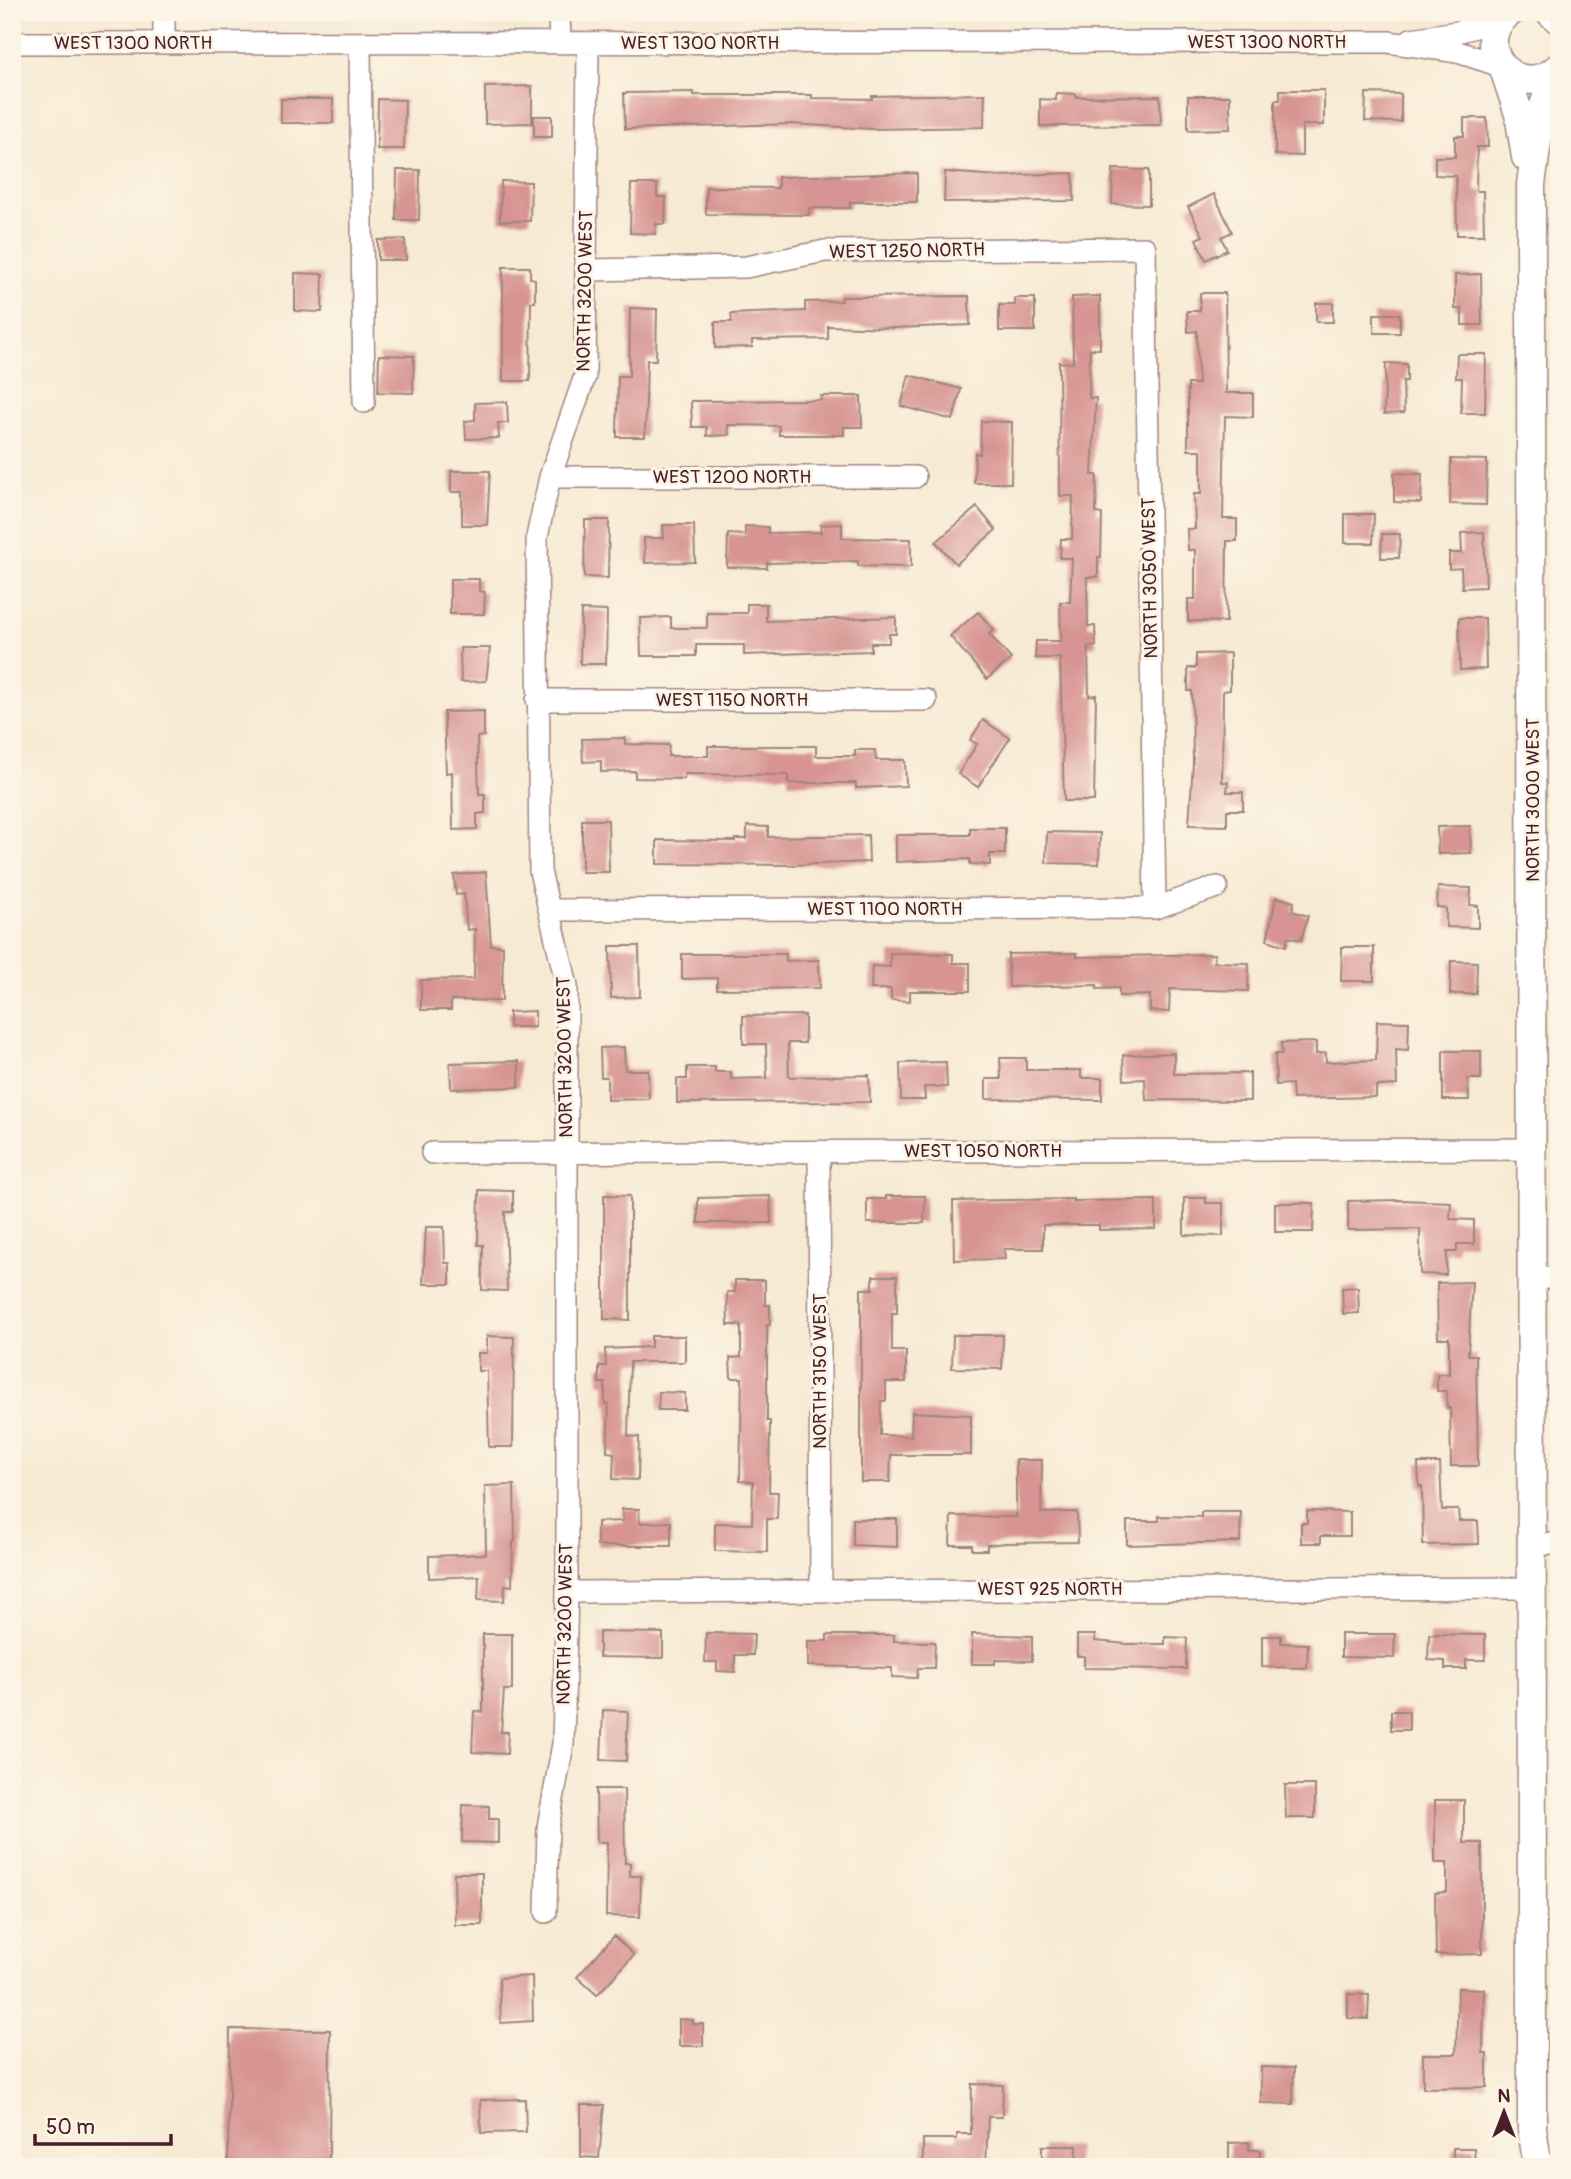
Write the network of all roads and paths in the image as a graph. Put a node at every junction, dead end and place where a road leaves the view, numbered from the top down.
1 (164, 12) edge
2 (559, 12) edge
3 (1505, 15) edge
4 (1388, 42) junction
5 (12, 43) edge
6 (164, 43) junction
7 (360, 43) junction
8 (560, 43) junction
9 (588, 43) junction
10 (1502, 68) junction
11 (1558, 68) edge
12 (1531, 184) junction
13 (1145, 248) joint
14 (587, 270) junction
15 (365, 402) dead end
16 (550, 477) junction
17 (915, 477) dead end
18 (537, 700) junction
19 (926, 700) dead end
20 (1217, 887) dead end
21 (1155, 908) junction
22 (550, 910) junction
23 (1534, 1149) junction
24 (567, 1151) junction
25 (819, 1152) junction
26 (432, 1153) dead end
27 (1546, 1278) edge
28 (1546, 1544) edge
29 (1534, 1588) junction
30 (821, 1590) junction
31 (567, 1591) junction
32 (546, 1912) dead end
33 (1532, 2129) junction
34 (1524, 2167) edge
35 (1538, 2167) edge

1 - 6 street
2 - 8 street
3 - 4 street, WEST 1300 NORTH
3 - 10 main road, NORTH 3000 WEST
4 - 9 street, WEST 1300 NORTH
4 - 10 street, WEST 1300 NORTH
5 - 6 street, WEST 1300 NORTH
6 - 7 street, WEST 1300 NORTH
7 - 8 street, WEST 1300 NORTH
7 - 15 street
8 - 9 street, WEST 1300 NORTH
9 - 14 street, NORTH 3200 WEST
10 - 11 main road
10 - 12 main road, NORTH 3000 WEST
11 - 12 main road, NORTH 3000 WEST
12 - 23 main road, NORTH 3000 WEST
13 - 14 street, WEST 1250 NORTH
13 - 21 street, NORTH 3050 WEST
14 - 16 street, NORTH 3200 WEST
16 - 17 street, WEST 1200 NORTH
16 - 18 street, NORTH 3200 WEST
18 - 19 street, WEST 1150 NORTH
18 - 22 street, NORTH 3200 WEST
20 - 21 street, WEST 1100 NORTH
21 - 22 street, WEST 1100 NORTH
22 - 24 street, NORTH 3200 WEST
23 - 25 street, WEST 1050 NORTH
23 - 27 main road, NORTH 3000 WEST
24 - 25 street, WEST 1050 NORTH
24 - 26 street, WEST 1050 NORTH
24 - 31 street, NORTH 3200 WEST
25 - 30 street, NORTH 3150 WEST
27 - 28 main road, NORTH 3000 WEST
28 - 29 main road, NORTH 3000 WEST
29 - 30 street, WEST 925 NORTH
29 - 33 main road, NORTH 3000 WEST
30 - 31 street, WEST 925 NORTH
31 - 32 street, NORTH 3200 WEST
33 - 34 main road, NORTH 3000 WEST
33 - 35 main road, NORTH 3000 WEST

